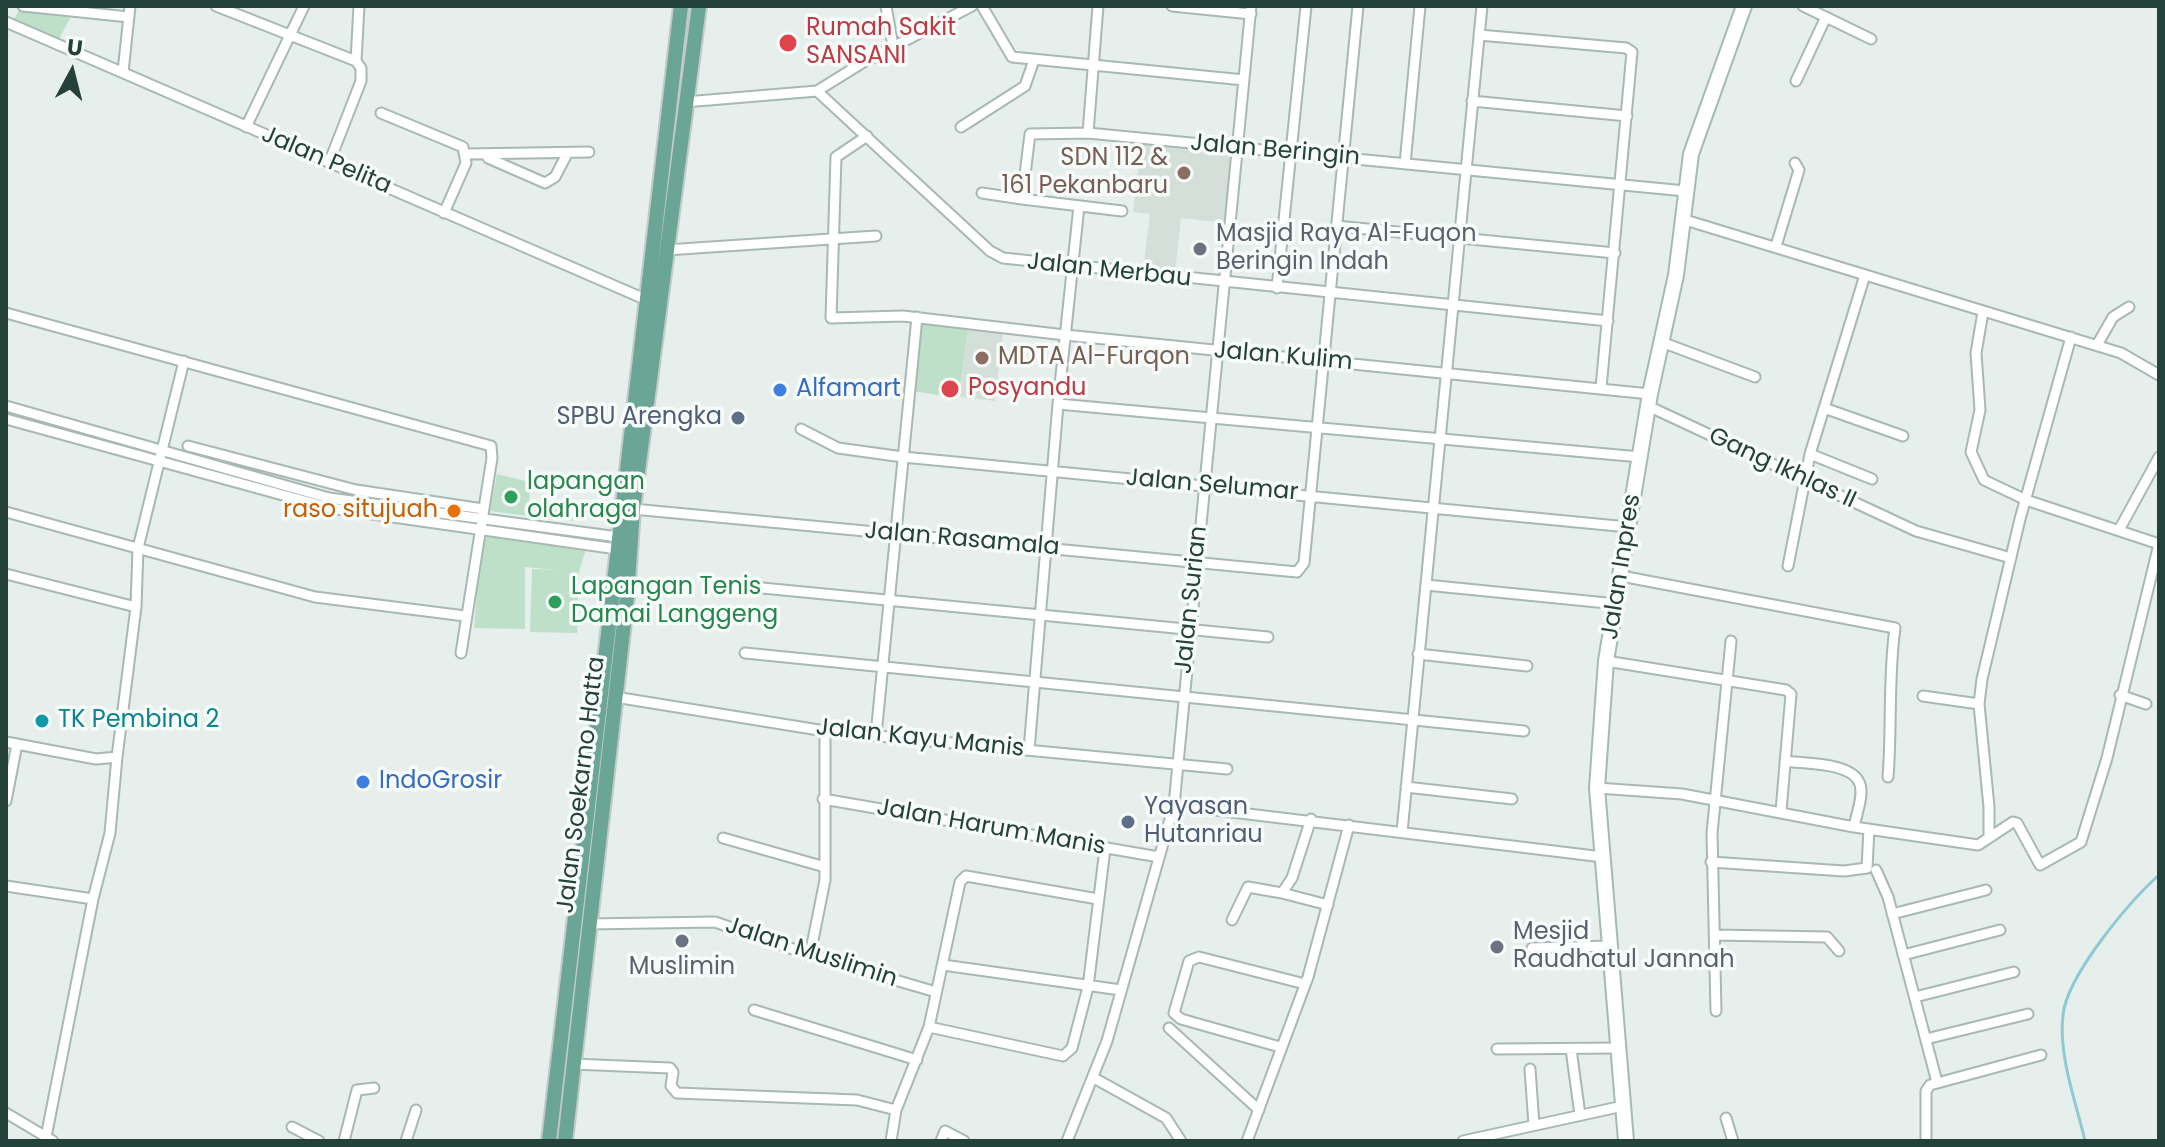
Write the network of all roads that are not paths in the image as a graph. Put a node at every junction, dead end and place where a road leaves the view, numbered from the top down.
1 (23, 6) edge
2 (130, 6) edge
3 (216, 6) edge
4 (304, 6) edge
5 (359, 6) edge
6 (681, 6) edge
7 (699, 6) edge
8 (886, 6) edge
9 (972, 6) edge
10 (982, 6) edge
11 (1098, 6) edge
12 (1172, 6) edge
13 (1306, 6) edge
14 (1358, 6) edge
15 (1420, 6) edge
16 (1482, 6) edge
17 (1744, 6) edge
18 (1803, 6) edge
19 (1251, 10) edge
20 (129, 17) junction
21 (1826, 17) junction
22 (6, 22) edge
23 (678, 32) junction
24 (695, 34) junction
25 (1479, 35) junction
26 (291, 38) junction
27 (1871, 39) dead end
28 (893, 46) junction
29 (1034, 60) junction
30 (356, 61) junction
31 (1092, 65) junction
32 (123, 72) junction
33 (1244, 80) junction
34 (1796, 81) dead end
35 (817, 91) junction
36 (1472, 101) junction
37 (685, 102) junction
38 (381, 113) dead end
39 (1627, 116) junction
40 (246, 127) junction
41 (961, 127) dead end
42 (1088, 133) junction
43 (867, 136) junction
44 (1237, 148) junction
45 (589, 152) dead end
46 (1289, 152) junction
47 (467, 154) junction
48 (567, 154) junction
49 (486, 157) junction
50 (1343, 158) junction
51 (329, 163) junction
52 (1795, 163) dead end
53 (1405, 164) junction
54 (1466, 170) junction
55 (1622, 186) junction
56 (1685, 191) junction
57 (982, 193) dead end
58 (1022, 199) junction
59 (1079, 206) junction
60 (1122, 211) dead end
61 (444, 213) junction
62 (1682, 219) junction
63 (1336, 226) junction
64 (876, 236) dead end
65 (1459, 237) junction
66 (832, 240) junction
67 (1776, 246) junction
68 (666, 250) junction
69 (1615, 253) junction
70 (1071, 267) junction
71 (1865, 275) junction
72 (1224, 283) junction
73 (1277, 288) junction
74 (1330, 293) junction
75 (647, 300) junction
76 (1454, 306) junction
77 (2129, 307) dead end
78 (1983, 312) junction
79 (6, 313) edge
80 (917, 317) junction
81 (1608, 321) junction
82 (1065, 335) junction
83 (2071, 337) junction
84 (1664, 343) junction
85 (2097, 345) junction
86 (1217, 350) junction
87 (1323, 360) junction
88 (184, 361) junction
89 (1447, 373) junction
90 (2159, 375) edge
91 (1755, 377) dead end
92 (1601, 388) junction
93 (1649, 400) junction
94 (1058, 404) junction
95 (6, 406) edge
96 (1824, 408) junction
97 (1211, 417) junction
98 (6, 419) edge
99 (76, 425) junction
100 (1317, 427) junction
101 (801, 429) dead end
102 (72, 436) junction
103 (1903, 436) dead end
104 (1441, 441) junction
105 (188, 446) dead end
106 (1810, 454) junction
107 (161, 456) junction
108 (903, 457) junction
109 (1640, 457) junction
110 (2159, 457) edge
111 (248, 462) junction
112 (1051, 471) junction
113 (244, 476) junction
114 (1872, 479) dead end
115 (1805, 480) junction
116 (333, 485) junction
117 (1203, 485) junction
118 (1310, 495) junction
119 (387, 496) junction
120 (329, 498) junction
121 (2026, 500) junction
122 (1433, 508) junction
123 (483, 509) junction
124 (633, 509) junction
125 (385, 511) junction
126 (6, 512) edge
127 (481, 524) junction
128 (1628, 527) junction
129 (2119, 530) junction
130 (895, 534) junction
131 (617, 543) junction
132 (1045, 547) junction
133 (138, 548) junction
134 (2011, 558) junction
135 (1197, 562) junction
136 (1788, 566) dead end
137 (6, 574) edge
138 (1621, 576) junction
139 (1426, 585) junction
140 (752, 587) dead end
141 (889, 602) junction
142 (1617, 604) junction
143 (136, 607) junction
144 (465, 616) junction
145 (1040, 616) junction
146 (1190, 629) junction
147 (1268, 637) dead end
148 (1731, 641) dead end
149 (461, 653) dead end
150 (745, 653) dead end
151 (1418, 654) junction
152 (1606, 661) junction
153 (1527, 666) dead end
154 (882, 669) junction
155 (1727, 678) junction
156 (1035, 684) junction
157 (2120, 695) junction
158 (1923, 696) dead end
159 (615, 697) junction
160 (1182, 699) junction
161 (1979, 704) junction
162 (2146, 704) dead end
163 (1413, 722) junction
164 (825, 731) junction
165 (1524, 731) dead end
166 (876, 735) junction
167 (11, 743) edge
168 (1029, 750) junction
169 (117, 757) junction
170 (1785, 761) junction
171 (1175, 763) junction
172 (1227, 769) dead end
173 (1888, 777) dead end
174 (1406, 787) junction
175 (1597, 788) junction
176 (1714, 798) junction
177 (823, 799) junction
178 (1512, 799) dead end
179 (6, 801) edge
180 (1174, 805) junction
181 (1781, 811) junction
182 (1311, 819) junction
183 (1349, 825) junction
184 (1854, 827) junction
185 (1869, 829) junction
186 (1402, 832) junction
187 (1989, 836) junction
188 (723, 838) dead end
189 (1105, 849) junction
190 (1159, 857) junction
191 (1603, 857) junction
192 (1711, 862) junction
193 (825, 867) junction
194 (1876, 870) dead end
195 (6, 886) edge
196 (1986, 890) dead end
197 (1282, 893) junction
198 (93, 899) junction
199 (1098, 899) junction
200 (1328, 905) junction
201 (1892, 914) junction
202 (1232, 920) dead end
203 (588, 924) junction
204 (2000, 930) dead end
205 (1715, 935) junction
206 (1610, 946) junction
207 (1532, 948) dead end
208 (1839, 951) dead end
209 (810, 955) junction
210 (1903, 955) junction
211 (943, 965) junction
212 (2014, 972) dead end
213 (566, 982) junction
214 (1305, 984) junction
215 (583, 987) junction
216 (1088, 987) junction
217 (1121, 990) junction
218 (936, 992) junction
219 (1915, 997) junction
220 (754, 1010) dead end
221 (1716, 1011) dead end
222 (2028, 1014) dead end
223 (929, 1027) junction
224 (1169, 1028) dead end
225 (1926, 1039) junction
226 (1280, 1047) junction
227 (1619, 1048) junction
228 (1497, 1049) dead end
229 (1571, 1049) junction
230 (2041, 1055) dead end
231 (917, 1060) junction
232 (572, 1064) junction
233 (1530, 1069) dead end
234 (1094, 1078) junction
235 (1937, 1082) junction
236 (374, 1088) dead end
237 (1623, 1106) junction
238 (416, 1110) dead end
239 (896, 1110) junction
240 (1259, 1110) junction
241 (6, 1113) edge
242 (1580, 1115) junction
243 (1726, 1118) dead end
244 (1534, 1125) junction
245 (292, 1127) dead end
246 (49, 1139) edge
247 (319, 1141) edge
248 (344, 1141) edge
249 (406, 1141) edge
250 (549, 1141) edge
251 (565, 1141) edge
252 (891, 1141) edge
253 (941, 1141) edge
254 (964, 1141) edge
255 (1067, 1141) edge
256 (1181, 1141) edge
257 (1247, 1141) edge
258 (1463, 1141) edge
259 (1626, 1141) edge
260 (1733, 1141) edge
261 (1926, 1141) edge

1 - 20 street
2 - 20 street
3 - 26 street
4 - 26 street
5 - 30 street
6 - 23 main road, Jalan Soekarno Hatta
7 - 24 main road, Jalan Soekarno Hatta
8 - 28 street
9 - 28 street
10 - 29 street
11 - 31 street
12 - 19 street
13 - 46 street
14 - 50 street
15 - 53 street
16 - 25 street
17 - 56 main road, Jalan Inpres
18 - 21 street
19 - 33 street, Jalan Surian
20 - 32 street
21 - 27 street
21 - 34 street
22 - 32 street, Jalan Pelita
23 - 24 main road
23 - 75 main road, Jalan Soekarno Hatta
24 - 37 main road, Jalan Soekarno Hatta
25 - 36 street
25 - 39 street
26 - 30 street
26 - 40 street
28 - 35 street
29 - 31 street
29 - 41 street
30 - 51 street
31 - 33 street
31 - 42 street
32 - 40 street, Jalan Pelita
33 - 44 street, Jalan Surian
35 - 37 street
35 - 43 street, Jalan Merbau
36 - 39 street
36 - 54 street
37 - 68 main road, Jalan Soekarno Hatta
38 - 47 street
39 - 55 street
40 - 51 street, Jalan Pelita
42 - 44 street, Jalan Beringin
42 - 58 street, Jalan Beringin
43 - 66 street
43 - 70 street, Jalan Merbau
44 - 46 street, Jalan Beringin
44 - 72 street, Jalan Surian
45 - 48 street
46 - 50 street, Jalan Beringin
46 - 73 street
47 - 49 street
47 - 61 street
48 - 49 street
48 - 49 street
50 - 53 street, Jalan Beringin
50 - 63 street
51 - 61 street, Jalan Pelita
52 - 67 street
53 - 54 street, Jalan Beringin
54 - 55 street, Jalan Beringin
54 - 65 street
55 - 56 street, Jalan Beringin
55 - 69 street
56 - 62 main road, Jalan Inpres
57 - 58 street
58 - 59 street
59 - 60 street
59 - 70 street
61 - 75 street, Jalan Pelita
62 - 67 street
62 - 84 main road, Jalan Inpres
63 - 65 street
63 - 74 street
64 - 66 street
65 - 69 street
65 - 76 street
66 - 68 street
66 - 80 street, Jalan Kulim
67 - 71 street
68 - 124 main road, Jalan Soekarno Hatta
69 - 81 street
70 - 72 street, Jalan Merbau
70 - 82 street
71 - 78 street
71 - 96 street
72 - 73 street, Jalan Merbau
72 - 86 street, Jalan Surian
73 - 74 street, Jalan Merbau
74 - 76 street, Jalan Merbau
74 - 87 street
75 - 131 main road, Jalan Soekarno Hatta
76 - 81 street, Jalan Merbau
76 - 89 street
77 - 85 street
78 - 83 street
78 - 121 street
79 - 88 street
80 - 82 street, Jalan Kulim
80 - 108 street
81 - 92 street
82 - 86 street, Jalan Kulim
82 - 94 street
83 - 85 street
83 - 121 street
84 - 91 street
84 - 93 main road, Jalan Inpres
85 - 90 street
86 - 87 street, Jalan Kulim
86 - 97 street, Jalan Surian
87 - 89 street, Jalan Kulim
87 - 100 street
88 - 107 street
88 - 123 street
89 - 92 street, Jalan Kulim
89 - 104 street
92 - 93 street, Jalan Kulim
93 - 109 main road, Jalan Inpres
93 - 115 street, Gang Ikhlas II
94 - 97 street
94 - 112 street
95 - 99 street
96 - 103 street
96 - 106 street
97 - 100 street
97 - 117 street, Jalan Surian
98 - 102 street
99 - 102 street
99 - 107 street
100 - 104 street
100 - 118 street
101 - 108 street, Jalan Selumar
102 - 107 street
104 - 109 street
104 - 122 street
105 - 111 street
106 - 114 street
106 - 115 street
107 - 113 street
107 - 125 street
107 - 133 street
108 - 112 street, Jalan Selumar
108 - 130 street
109 - 128 main road, Jalan Inpres
110 - 129 street
111 - 113 street
111 - 116 street
112 - 117 street, Jalan Selumar
112 - 132 street
113 - 120 street
115 - 134 street, Gang Ikhlas II
115 - 136 street
116 - 119 street
116 - 120 street
117 - 118 street, Jalan Selumar
117 - 135 street, Jalan Surian
118 - 122 street, Jalan Selumar
118 - 135 street, Jalan Rasamala
119 - 123 street
119 - 125 street
120 - 125 street
121 - 129 street
121 - 134 street
122 - 128 street, Jalan Selumar
122 - 139 street
123 - 127 street
124 - 130 street, Jalan Rasamala
124 - 159 main road, Jalan Soekarno Hatta
125 - 127 street
126 - 133 street
127 - 131 street
127 - 144 street
128 - 138 main road, Jalan Inpres
129 - 157 street
130 - 132 street, Jalan Rasamala
130 - 141 street
131 - 213 main road, Jalan Soekarno Hatta
132 - 135 street, Jalan Rasamala
132 - 145 street
133 - 143 street
133 - 144 street
134 - 161 street
135 - 146 street, Jalan Surian
137 - 143 street
138 - 142 main road, Jalan Inpres
138 - 173 street
139 - 142 street
139 - 151 street
140 - 141 street
141 - 145 street
141 - 154 street
142 - 152 main road, Jalan Inpres
143 - 169 street
144 - 149 street
145 - 146 street
145 - 156 street
146 - 147 street
146 - 160 street, Jalan Surian
148 - 155 street
150 - 154 street
151 - 153 street
151 - 163 street
152 - 155 street
152 - 175 main road, Jalan Inpres
154 - 156 street
154 - 166 street
155 - 170 street
155 - 176 street
156 - 160 street
156 - 168 street
157 - 162 street
157 - 187 street
158 - 161 street
159 - 164 street, Jalan Kayu Manis
159 - 203 main road, Jalan Soekarno Hatta
160 - 163 street
160 - 171 street, Jalan Surian
161 - 187 street
163 - 165 street
163 - 174 street
164 - 166 street, Jalan Kayu Manis
164 - 177 street
166 - 168 street, Jalan Kayu Manis
167 - 169 street
167 - 179 street
168 - 171 street, Jalan Kayu Manis
169 - 198 street
170 - 181 street
170 - 184 street
171 - 172 street, Jalan Kayu Manis
171 - 180 street, Jalan Surian
174 - 178 street
174 - 186 street
175 - 176 street
175 - 191 main road, Jalan Inpres
176 - 181 street
176 - 192 street
177 - 189 street, Jalan Harum Manis
177 - 193 street
180 - 182 street
180 - 190 street, Jalan Surian
181 - 184 street
182 - 183 street
182 - 197 street
183 - 186 street
183 - 200 street
184 - 185 street
185 - 187 street
185 - 192 street
186 - 191 street
188 - 193 street
189 - 190 street, Jalan Harum Manis
189 - 199 street
190 - 217 street, Jalan Surian
191 - 206 main road, Jalan Inpres
192 - 205 street
193 - 209 street
194 - 201 street
195 - 198 street
196 - 201 street
197 - 200 street
197 - 202 street
198 - 246 street
199 - 211 street
199 - 216 street
200 - 214 street
201 - 210 street
203 - 209 street, Jalan Muslimin
203 - 215 main road, Jalan Soekarno Hatta
204 - 210 street
205 - 208 street
205 - 221 street
206 - 207 street
206 - 227 main road, Jalan Inpres
209 - 218 street, Jalan Muslimin
210 - 219 street
211 - 216 street
211 - 218 street
212 - 219 street
213 - 215 main road
213 - 250 main road, Jalan Soekarno Hatta
214 - 226 street
214 - 226 street
215 - 232 main road, Jalan Soekarno Hatta
216 - 217 street
216 - 223 street
217 - 234 street, Jalan Surian
218 - 223 street
219 - 225 street
220 - 231 street
222 - 225 street
223 - 231 street
224 - 240 street
225 - 235 street
226 - 240 street
227 - 229 street
227 - 237 main road, Jalan Inpres
228 - 229 street
229 - 242 street
230 - 235 street
231 - 239 street
232 - 239 street
232 - 251 main road, Jalan Soekarno Hatta
233 - 244 street
234 - 255 street, Jalan Surian
234 - 256 street
235 - 261 street
236 - 248 street
237 - 242 street
237 - 259 main road, Jalan Inpres
238 - 249 street
239 - 252 street
240 - 257 street
241 - 246 street
242 - 244 street
243 - 260 street
244 - 258 street
245 - 247 street
253 - 254 street

